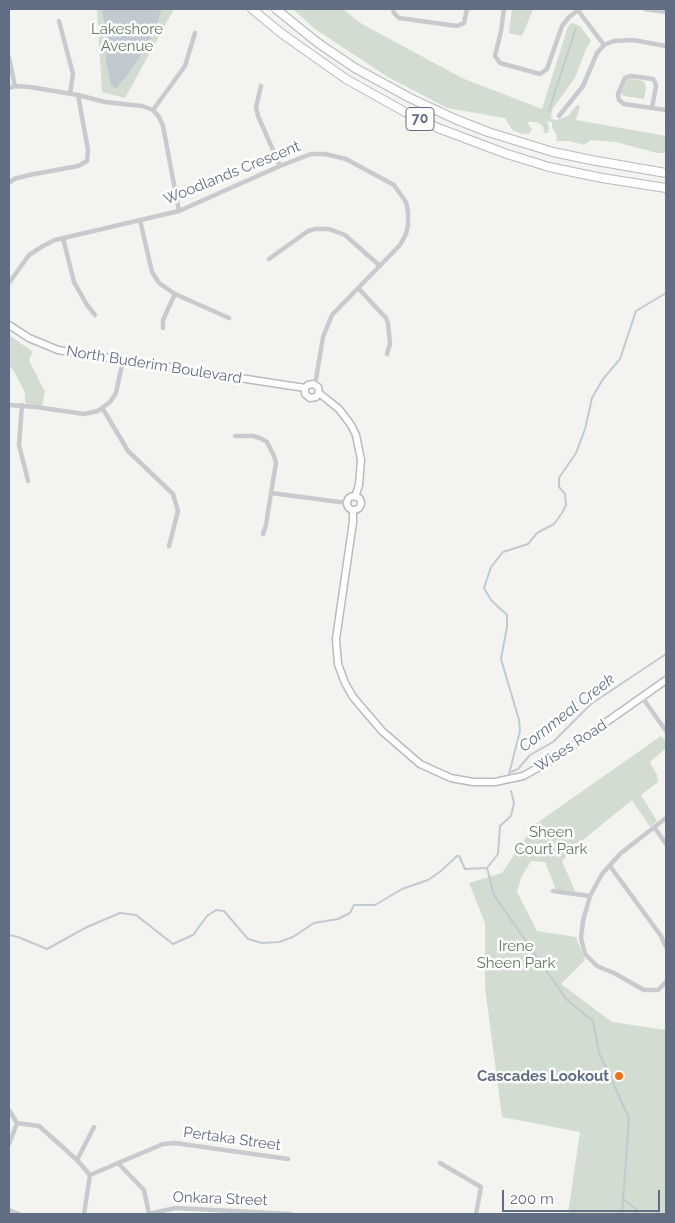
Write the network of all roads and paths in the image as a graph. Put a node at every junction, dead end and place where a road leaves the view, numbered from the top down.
1 (246, 9) edge
2 (276, 9) edge
3 (284, 9) edge
4 (393, 9) edge
5 (467, 9) edge
6 (504, 9) edge
7 (645, 9) edge
8 (254, 10) edge
9 (577, 10) edge
10 (666, 12) edge
11 (59, 21) dead end
12 (195, 33) dead end
13 (318, 42) junction
14 (604, 45) junction
15 (666, 46) edge
16 (9, 58) edge
17 (15, 86) junction
18 (260, 86) dead end
19 (9, 88) edge
20 (70, 94) junction
21 (78, 95) junction
22 (652, 108) junction
23 (153, 110) junction
24 (666, 110) edge
25 (559, 116) dead end
26 (280, 166) junction
27 (666, 173) edge
28 (9, 183) edge
29 (666, 188) edge
30 (179, 211) junction
31 (140, 220) junction
32 (63, 238) junction
33 (268, 258) dead end
34 (380, 266) junction
35 (9, 283) edge
36 (358, 288) junction
37 (175, 294) junction
38 (95, 315) dead end
39 (229, 318) dead end
40 (9, 325) edge
41 (163, 328) dead end
42 (387, 354) dead end
43 (122, 360) junction
44 (315, 384) junction
45 (305, 388) junction
46 (319, 392) junction
47 (9, 406) edge
48 (22, 406) junction
49 (103, 409) junction
50 (235, 436) dead end
51 (28, 481) dead end
52 (271, 493) junction
53 (355, 497) junction
54 (347, 503) junction
55 (353, 510) junction
56 (263, 534) dead end
57 (169, 546) dead end
58 (666, 680) edge
59 (642, 697) junction
60 (666, 731) edge
61 (666, 818) edge
62 (654, 827) junction
63 (666, 844) edge
64 (610, 866) junction
65 (553, 891) dead end
66 (590, 896) junction
67 (666, 947) edge
68 (666, 982) edge
69 (9, 1110) edge
70 (17, 1123) junction
71 (94, 1127) dead end
72 (9, 1144) edge
73 (288, 1159) dead end
74 (77, 1160) junction
75 (118, 1163) junction
76 (440, 1163) dead end
77 (90, 1175) junction
78 (9, 1210) edge
79 (19, 1214) edge
80 (84, 1214) edge
81 (149, 1214) edge
82 (292, 1214) edge
83 (476, 1214) edge

1 - 8 highway
2 - 13 highway, 70
3 - 13 highway
4 - 5 street
6 - 9 street
7 - 10 street
8 - 29 highway, 70
9 - 14 street
11 - 20 street
12 - 23 street
13 - 27 highway, 70
14 - 15 street
14 - 25 street
16 - 17 street
17 - 19 street
17 - 20 street
18 - 26 street
20 - 21 street
21 - 23 street
21 - 28 street
22 - 22 street
22 - 24 street
23 - 30 street
26 - 30 street, Woodlands Crescent
26 - 34 street, Woodlands Crescent
30 - 31 street, Woodlands Crescent
31 - 32 street, Woodlands Crescent
31 - 37 street
32 - 35 street, Woodlands Crescent
32 - 38 street
33 - 34 street
34 - 36 street, Woodlands Crescent
36 - 42 street
36 - 44 street, Woodlands Crescent
37 - 39 street
37 - 41 street
40 - 43 street, North Buderim Boulevard
43 - 45 street, North Buderim Boulevard
43 - 49 street
44 - 45 street
44 - 46 street
45 - 46 street
46 - 53 street
47 - 48 street
48 - 49 street
48 - 51 street
49 - 57 street
50 - 52 street
52 - 54 street
52 - 56 street
53 - 54 street
53 - 55 street
54 - 55 street
55 - 59 street, Wises Road
58 - 59 street, Wises Road
59 - 60 street
61 - 62 street
62 - 63 street
62 - 64 street
64 - 66 street
64 - 67 street
65 - 66 street
66 - 68 street
69 - 70 street
70 - 72 street
70 - 74 street
71 - 74 street
73 - 75 street, Pertaka Street
74 - 77 street
75 - 77 street, Pertaka Street
75 - 81 street
76 - 83 street
77 - 80 street
78 - 79 street
81 - 82 street, Onkara Street

